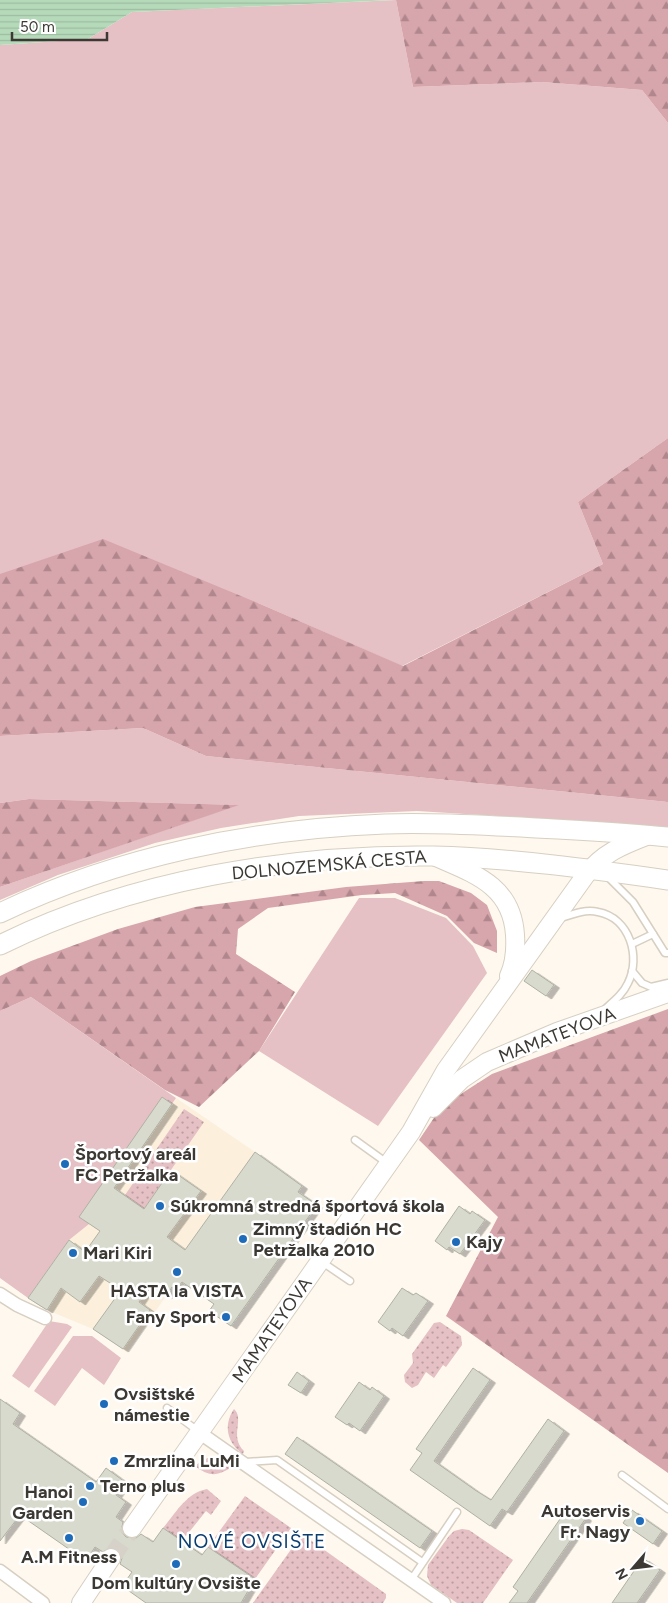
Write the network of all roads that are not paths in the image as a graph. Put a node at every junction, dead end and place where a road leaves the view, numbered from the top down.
1 (659, 836) edge
2 (433, 856) junction
3 (598, 870) junction
4 (668, 880) edge
5 (0, 913) edge
6 (554, 920) junction
7 (653, 934) junction
8 (632, 944) junction
9 (0, 945) edge
10 (668, 954) edge
11 (632, 971) junction
12 (668, 983) edge
13 (502, 992) junction
14 (668, 993) edge
15 (593, 1020) junction
16 (411, 1132) junction
17 (355, 1140) dead end
18 (388, 1164) junction
19 (321, 1261) junction
20 (350, 1281) dead end
21 (0, 1294) edge
22 (44, 1318) dead end
23 (167, 1408) dead end
24 (200, 1432) junction
25 (243, 1462) junction
26 (622, 1475) dead end
27 (668, 1509) edge
28 (457, 1512) dead end
29 (132, 1528) tunnel mouth
30 (112, 1558) tunnel mouth
31 (422, 1562) junction
32 (0, 1571) edge
33 (411, 1580) junction
34 (430, 1599) edge
35 (43, 1603) edge
36 (81, 1603) edge
37 (444, 1603) edge

1 - 3 street, MAMATEYOVA
1 - 5 main road, DOLNOZEMSKÁ CESTA
2 - 3 main road, DOLNOZEMSKÁ CESTA
2 - 9 main road, DOLNOZEMSKÁ CESTA
2 - 13 street
3 - 4 main road, DOLNOZEMSKÁ CESTA
3 - 6 street, MAMATEYOVA
3 - 7 lane
6 - 8 lane
6 - 13 street, MAMATEYOVA
7 - 8 lane
7 - 10 lane
8 - 11 lane
11 - 12 lane
11 - 15 lane
13 - 16 street, MAMATEYOVA
14 - 15 street, MAMATEYOVA
15 - 16 street, MAMATEYOVA
16 - 18 street, MAMATEYOVA
17 - 18 lane
18 - 19 street, MAMATEYOVA
19 - 20 lane
19 - 24 street, MAMATEYOVA
21 - 22 street
23 - 24 lane
24 - 25 street
24 - 29 street, MAMATEYOVA
25 - 31 lane
25 - 33 street
26 - 27 lane
28 - 31 lane
30 - 36 street
31 - 33 lane
32 - 35 street
33 - 34 street
34 - 37 street

